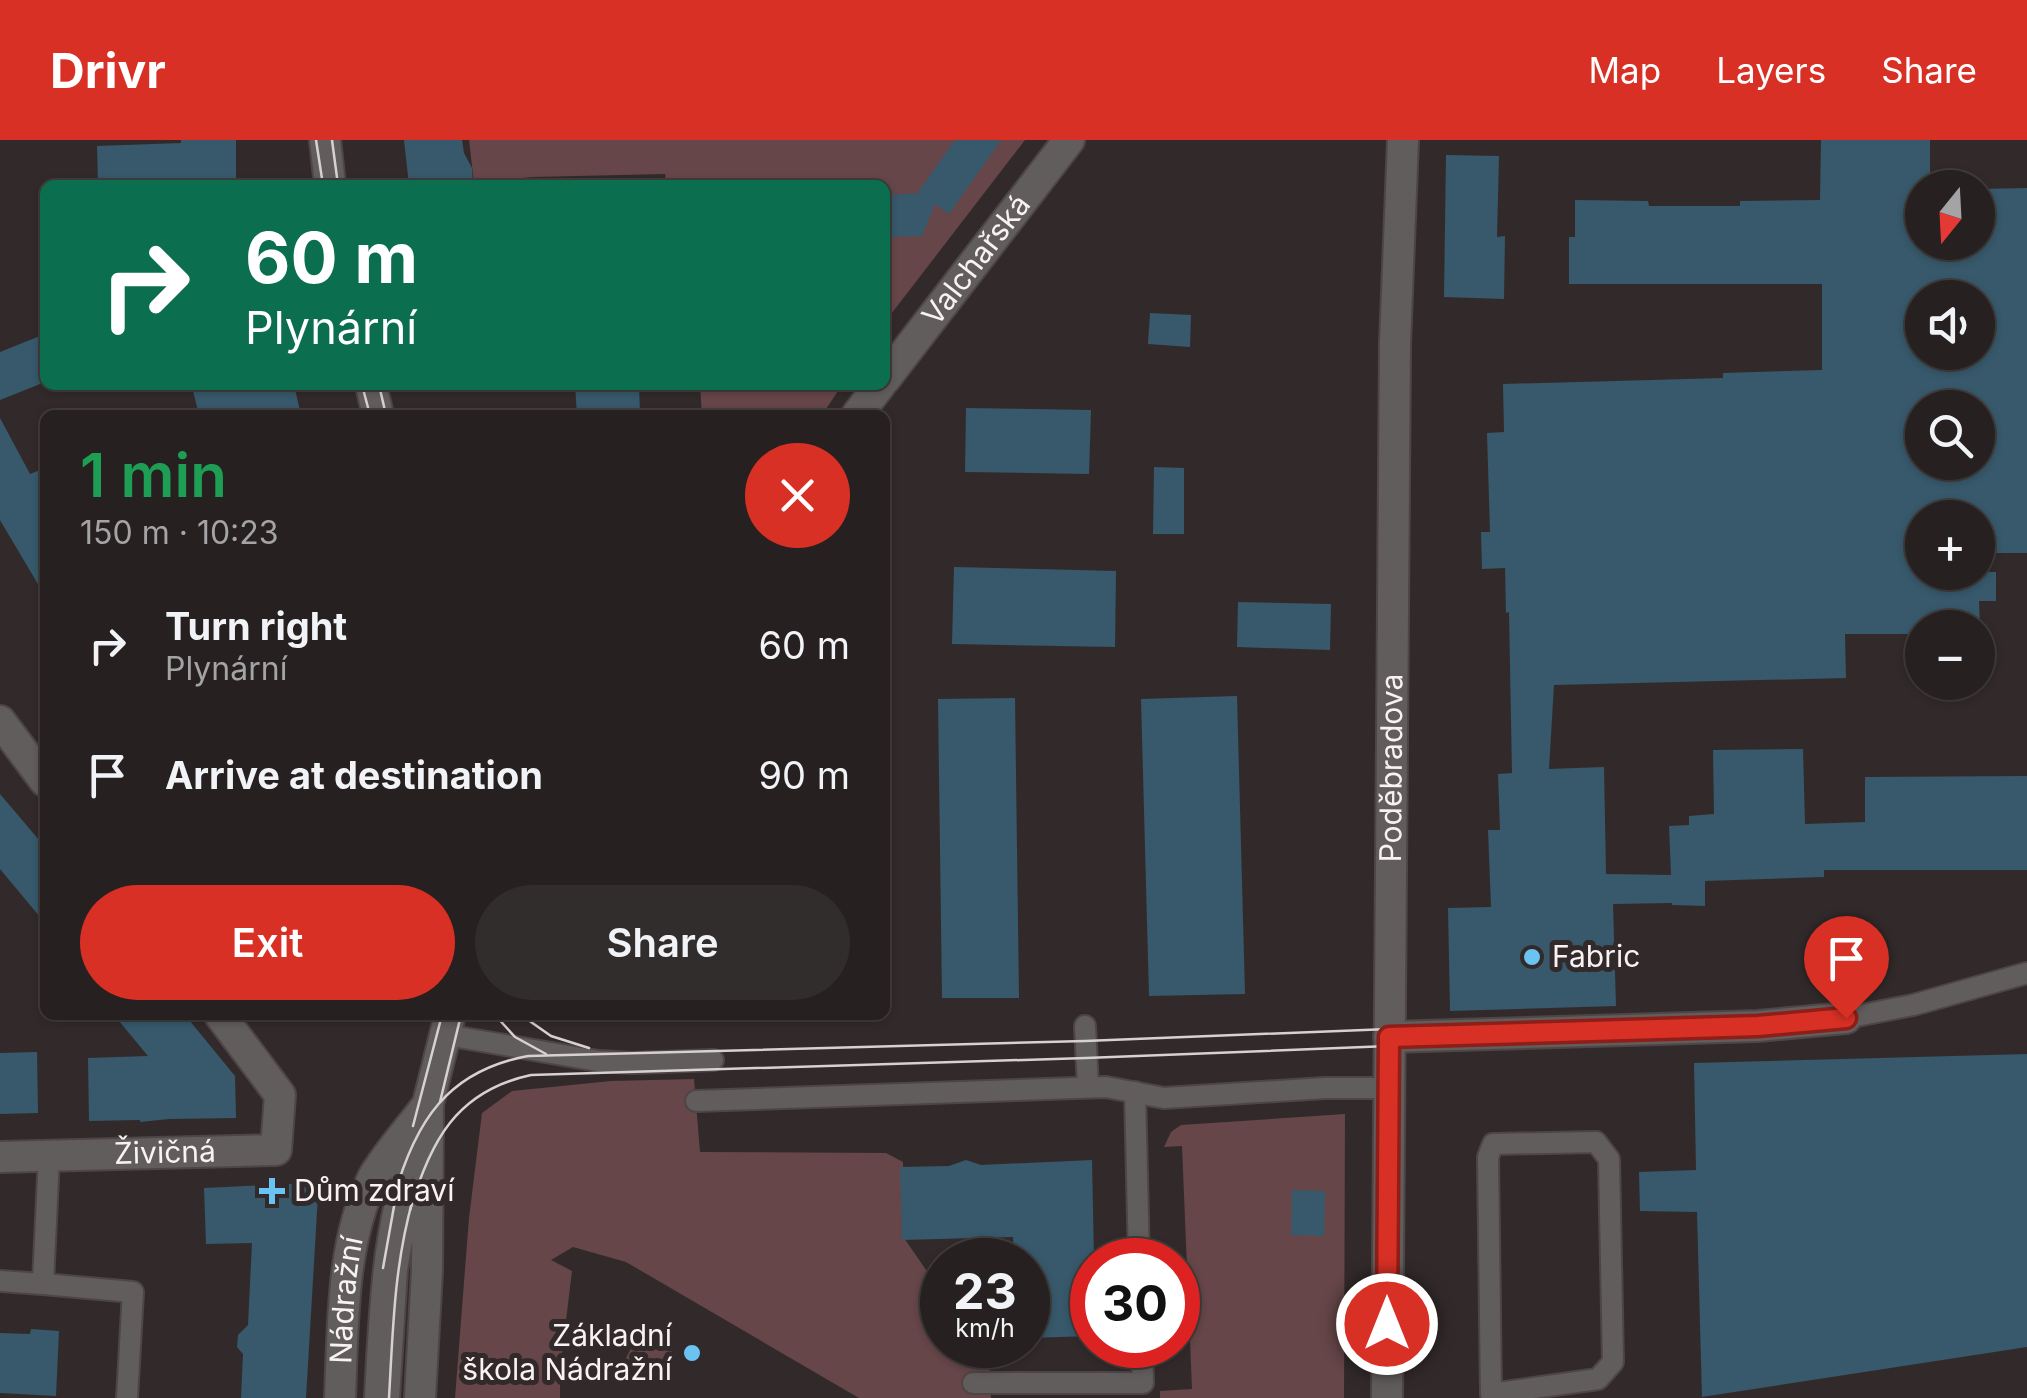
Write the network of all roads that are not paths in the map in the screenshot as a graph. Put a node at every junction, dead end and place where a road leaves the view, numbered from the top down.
1 (324, 140) edge
2 (1070, 140) edge
3 (1403, 140) edge
4 (329, 180) edge
5 (890, 373) edge
6 (876, 390) edge
7 (861, 410) edge
8 (0, 721) edge
9 (34, 746) edge
10 (2027, 974) edge
11 (1846, 1018) joint
12 (224, 1020) edge
13 (448, 1025) edge
14 (1085, 1026) dead end
15 (1389, 1037) junction
16 (714, 1060) dead end
17 (1088, 1087) junction
18 (1389, 1088) junction
19 (1135, 1092) junction
20 (696, 1101) dead end
21 (428, 1104) junction
22 (1596, 1142) joint
23 (49, 1156) junction
24 (0, 1157) edge
25 (1139, 1238) edge
26 (0, 1281) edge
27 (42, 1284) junction
28 (1142, 1368) edge
29 (973, 1383) dead end
30 (127, 1398) edge
31 (340, 1398) edge
32 (375, 1398) edge
33 (389, 1398) edge
34 (420, 1398) edge
35 (1386, 1398) edge

1 - 4 street
2 - 5 street, Valchařská
3 - 15 street, Poděbradova
6 - 7 street
8 - 9 street
10 - 11 lane
11 - 15 street
12 - 23 street, Živičná
13 - 16 lane
13 - 21 street, Nádražní
14 - 17 lane
15 - 18 street, Poděbradova
17 - 19 lane
17 - 20 lane
18 - 19 lane
18 - 35 street, Poděbradova
19 - 25 lane
21 - 31 street, Nádražní
21 - 32 lane
21 - 33 lane
21 - 34 street, Nádražní
22 - 22 lane
23 - 24 street, Živičná
23 - 27 lane
26 - 27 lane
27 - 30 lane
28 - 29 lane

